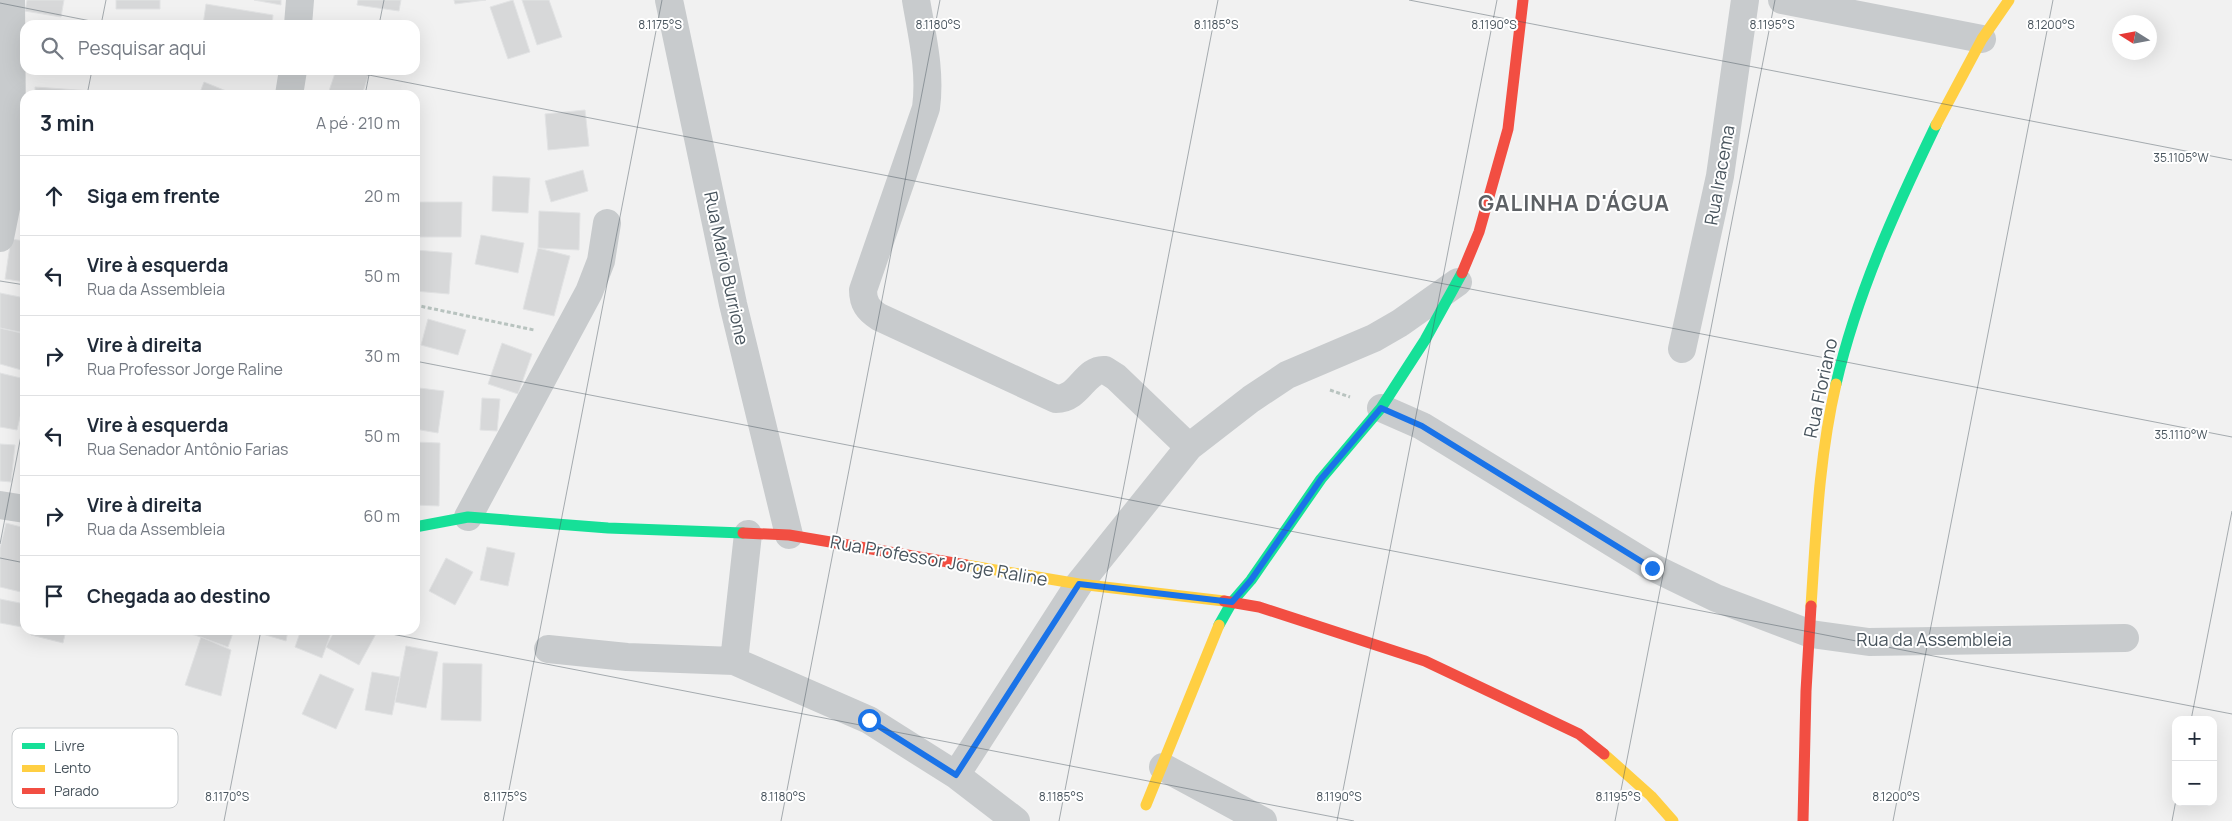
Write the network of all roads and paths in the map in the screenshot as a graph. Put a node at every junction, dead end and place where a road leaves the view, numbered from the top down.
1 (11, 0) edge
2 (300, 0) edge
3 (669, 0) edge
4 (916, 0) edge
5 (1523, 0) edge
6 (1745, 0) edge
7 (1782, 0) edge
8 (2009, 0) edge
9 (298, 20) edge
10 (1982, 39) junction
11 (292, 75) edge
12 (290, 90) edge
13 (607, 223) dead end
14 (0, 238) edge
15 (1458, 282) junction
16 (420, 306) edge
17 (567, 336) junction
18 (1682, 349) dead end
19 (1381, 408) junction
20 (1190, 447) junction
21 (0, 505) edge
22 (20, 508) edge
23 (468, 517) junction
24 (420, 527) edge
25 (748, 534) junction
26 (789, 535) junction
27 (1079, 584) junction
28 (1232, 602) junction
29 (1811, 634) junction
30 (2125, 638) dead end
31 (548, 649) dead end
32 (734, 661) junction
33 (1163, 767) junction
34 (956, 775) junction
35 (1146, 805) dead end
36 (1016, 821) edge
37 (1263, 821) edge
38 (1673, 821) edge
39 (1803, 821) edge

1 - 14 street
2 - 9 street
3 - 26 street, Rua Mario Burrione
4 - 20 street
5 - 15 street
6 - 18 street, Rua Iracema
7 - 10 street
8 - 10 street, Rua Floriano
10 - 29 street, Rua Floriano
11 - 12 street
13 - 17 street
15 - 19 street
15 - 20 street
16 - 17 path
17 - 23 street
19 - 28 street
19 - 29 street, Rua da Assembleia
20 - 27 street
21 - 22 street
23 - 24 street, Rua Professor Jorge Raline
23 - 25 street, Rua Professor Jorge Raline
25 - 26 street, Rua Professor Jorge Raline
25 - 32 street
26 - 27 street, Rua Professor Jorge Raline
27 - 28 street, Rua Professor Jorge Raline
27 - 34 street
28 - 33 street
28 - 38 street, Rua Professor Jorge Raline
29 - 30 street, Rua da Assembleia
29 - 39 street, Rua Floriano
31 - 32 street
32 - 34 street
33 - 35 street
33 - 37 street
34 - 36 street

